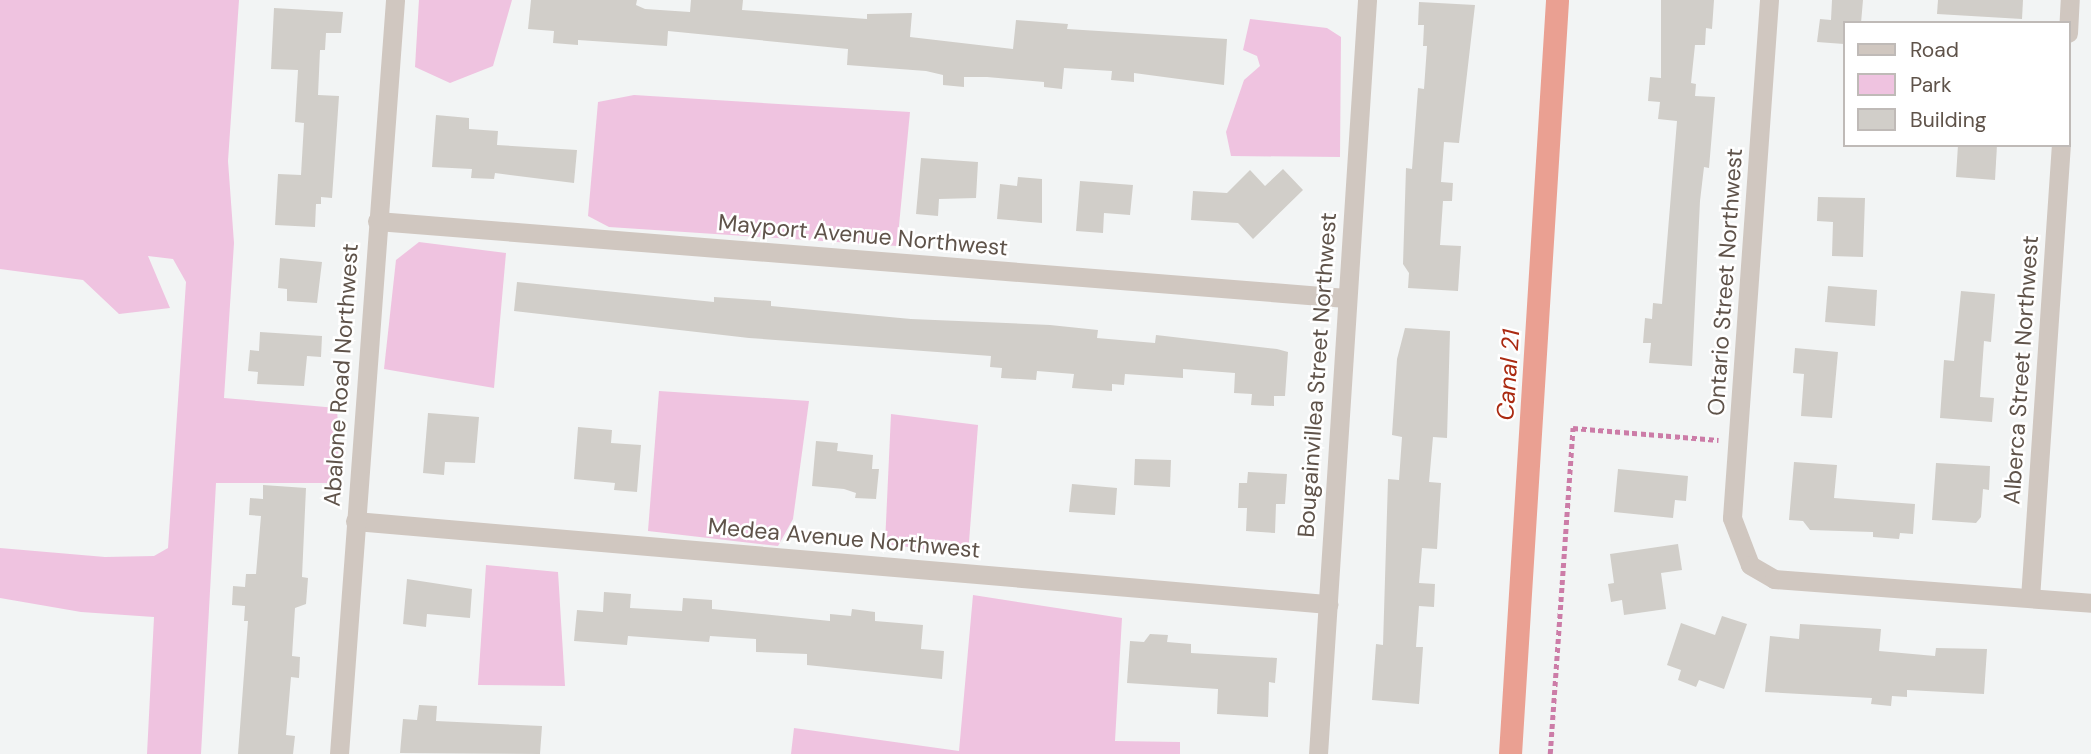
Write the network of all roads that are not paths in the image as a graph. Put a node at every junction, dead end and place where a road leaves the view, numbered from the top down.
1 (395, 0) edge
2 (1769, 0) edge
3 (2070, 0) edge
4 (1362, 1) edge
5 (2069, 21) edge
6 (2061, 147) edge
7 (377, 221) junction
8 (1346, 298) junction
9 (355, 521) junction
10 (2030, 598) junction
11 (2091, 603) edge
12 (1328, 604) junction
13 (339, 754) edge
14 (1318, 754) edge

1 - 7 street, Abalone Road Northwest
2 - 10 street, Ontario Street Northwest
3 - 5 street
4 - 8 street, Bougainvillea Street Northwest
6 - 10 street, Alberca Street Northwest
7 - 8 street, Mayport Avenue Northwest
7 - 9 street, Abalone Road Northwest
8 - 12 street, Bougainvillea Street Northwest
9 - 12 street, Medea Avenue Northwest
9 - 13 street, Abalone Road Northwest
10 - 11 street
12 - 14 street, Bougainvillea Street Northwest

